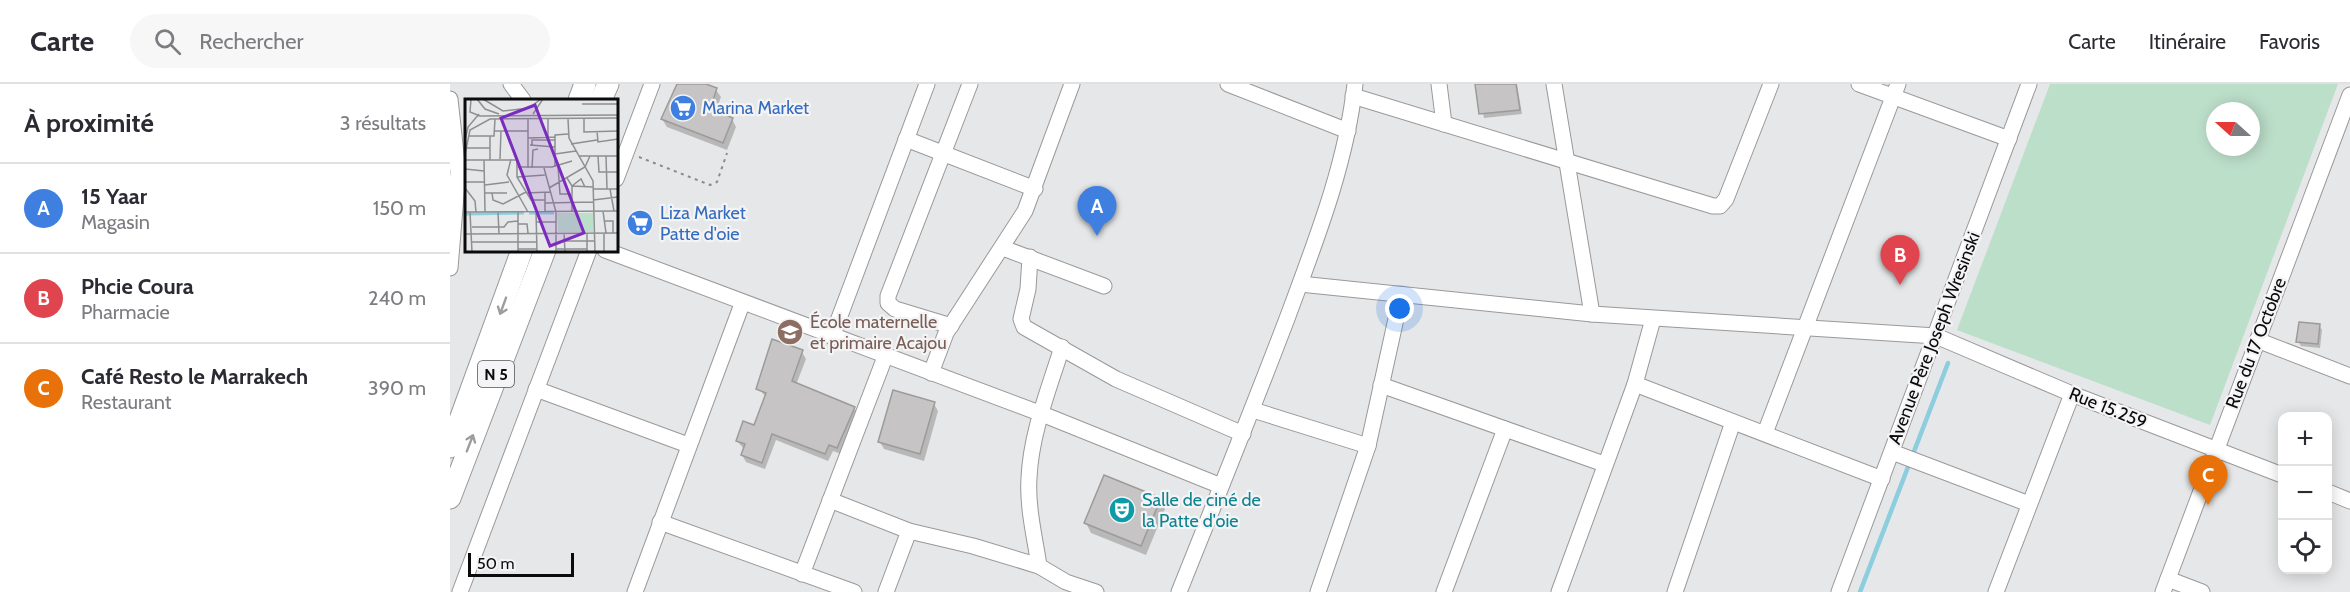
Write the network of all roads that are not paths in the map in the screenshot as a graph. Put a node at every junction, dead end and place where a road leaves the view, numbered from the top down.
1 (511, 84) edge
2 (585, 84) edge
3 (608, 84) edge
4 (652, 84) edge
5 (927, 84) edge
6 (1072, 84) edge
7 (1228, 84) edge
8 (1439, 84) edge
9 (1554, 84) edge
10 (1771, 84) edge
11 (1859, 84) edge
12 (2029, 84) edge
13 (966, 85) edge
14 (1354, 90) edge
15 (1895, 90) edge
16 (2350, 95) edge
17 (450, 99) edge
18 (522, 99) edge
19 (579, 99) edge
20 (601, 99) edge
21 (1444, 124) junction
22 (1348, 131) junction
23 (906, 139) junction
24 (2008, 139) junction
25 (943, 154) junction
26 (1566, 160) junction
27 (618, 174) edge
28 (1035, 189) junction
29 (1003, 248) junction
30 (521, 252) edge
31 (544, 252) edge
32 (588, 252) edge
33 (610, 252) edge
34 (1030, 257) junction
35 (450, 268) edge
36 (1300, 284) junction
37 (1104, 286) dead end
38 (1401, 296) junction
39 (742, 303) junction
40 (1592, 314) junction
41 (1653, 319) junction
42 (951, 326) junction
43 (1807, 327) junction
44 (1936, 336) junction
45 (832, 337) junction
46 (2257, 340) junction
47 (1062, 347) junction
48 (885, 357) junction
49 (931, 373) junction
50 (2350, 376) edge
51 (1635, 384) junction
52 (1381, 385) junction
53 (536, 389) junction
54 (2072, 394) junction
55 (1252, 410) junction
56 (1042, 414) junction
57 (1733, 422) junction
58 (1505, 429) junction
59 (1765, 433) junction
60 (1243, 434) junction
61 (688, 445) junction
62 (450, 447) edge
63 (1368, 447) junction
64 (2215, 450) junction
65 (1905, 457) junction
66 (1604, 464) junction
67 (2278, 474) edge
68 (1882, 479) junction
69 (1221, 486) junction
70 (2332, 494) edge
71 (450, 498) edge
72 (830, 500) junction
73 (2350, 501) edge
74 (2029, 504) junction
75 (660, 522) junction
76 (909, 531) junction
77 (1039, 566) junction
78 (802, 574) junction
79 (2165, 586) edge
80 (1064, 587) edge
81 (460, 592) edge
82 (634, 592) edge
83 (854, 592) edge
84 (886, 592) edge
85 (1096, 592) edge
86 (1179, 592) edge
87 (1318, 592) edge
88 (1444, 592) edge
89 (1559, 592) edge
90 (1675, 592) edge
91 (1839, 592) edge
92 (1996, 592) edge
93 (2202, 592) edge

1 - 18 street
2 - 19 highway
3 - 20 highway
4 - 27 street
5 - 23 street
6 - 28 street
7 - 22 street
8 - 21 street
9 - 26 street
10 - 26 street
11 - 15 street
12 - 24 street, Avenue Père Joseph Wresinski
13 - 25 street
14 - 21 street
14 - 22 street
15 - 24 street
15 - 43 street
16 - 46 street, Rue du 17 Octobre
17 - 35 street
21 - 26 street
22 - 36 street
23 - 25 street
23 - 45 street
24 - 44 street, Avenue Père Joseph Wresinski
25 - 28 street
25 - 42 street
26 - 40 street
28 - 29 street
29 - 34 street
29 - 42 street
30 -> 62 highway, N 5
71 -> 31 highway, N 5
32 - 53 street
33 - 39 street
34 - 37 street
34 - 47 street
36 - 38 street, Rue 15.259
36 - 55 street
38 - 40 street, Rue 15.259
38 - 52 street
39 - 45 street
39 - 61 street
40 - 41 street, Rue 15.259
41 - 43 street, Rue 15.259
41 - 51 street
42 - 49 street
43 - 44 street, Rue 15.259
43 - 59 street
44 - 54 street, Rue 15.259
44 - 65 street, Avenue Père Joseph Wresinski
45 - 48 street
46 - 50 street
46 - 64 street, Rue du 17 Octobre
47 - 56 street
47 - 60 street
48 - 49 street
48 - 72 street
49 - 56 street
51 - 57 street
51 - 66 street
52 - 58 street
52 - 63 street
53 - 61 street
53 - 81 street
54 - 64 street, Rue 15.259
54 - 74 street
55 - 60 street
55 - 63 street
56 - 69 street
56 - 77 street
57 - 59 street
57 - 90 street
58 - 66 street
58 - 88 street
59 - 68 street
60 - 69 street
61 - 75 street
63 - 87 street
64 - 67 street, Rue 15.259
64 - 79 street, Rue du 17 Octobre
65 - 68 street, Avenue Père Joseph Wresinski
65 - 74 street
66 - 89 street
68 - 91 street, Avenue Père Joseph Wresinski
69 - 86 street
70 - 73 street
72 - 76 street
72 - 78 street
74 - 92 street
75 - 78 street
75 - 82 street
76 - 77 street
76 - 84 street
77 - 80 street
78 - 83 street
79 - 93 street
80 - 85 street

